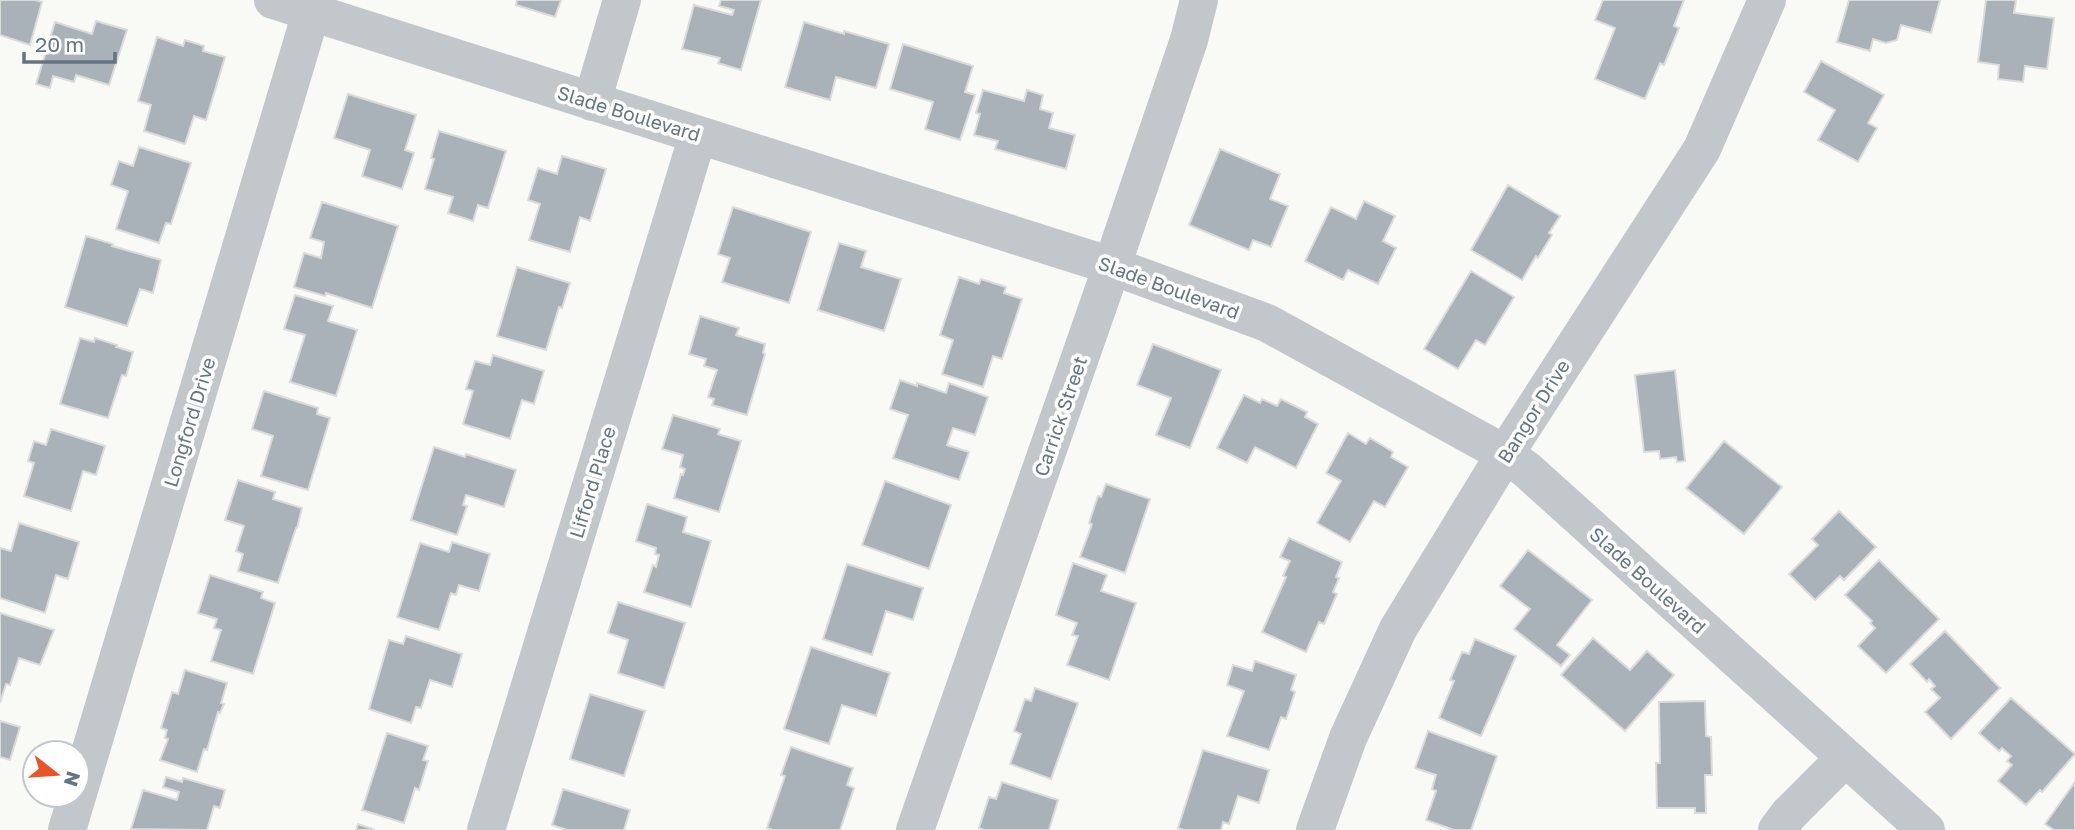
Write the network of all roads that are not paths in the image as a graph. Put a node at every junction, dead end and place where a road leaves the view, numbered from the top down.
1 (274, 0) edge
2 (622, 0) edge
3 (1199, 0) edge
4 (1767, 0) edge
5 (311, 13) junction
6 (592, 102) junction
7 (698, 135) junction
8 (1112, 266) junction
9 (1505, 454) junction
10 (1845, 758) junction
11 (67, 830) edge
12 (486, 830) edge
13 (915, 830) edge
14 (1315, 830) edge
15 (1777, 830) edge
16 (1926, 830) edge

1 - 5 street, Slade Boulevard
2 - 6 street
3 - 8 street, Carrick Street
4 - 9 street, Bangor Drive
5 - 6 street, Slade Boulevard
5 - 11 street, Longford Drive
6 - 7 street, Slade Boulevard
7 - 8 street, Slade Boulevard
7 - 12 street, Lifford Place
8 - 9 street, Slade Boulevard
8 - 13 street, Carrick Street
9 - 10 street, Slade Boulevard
9 - 14 street, Bangor Drive
10 - 15 street
10 - 16 street, Slade Boulevard

